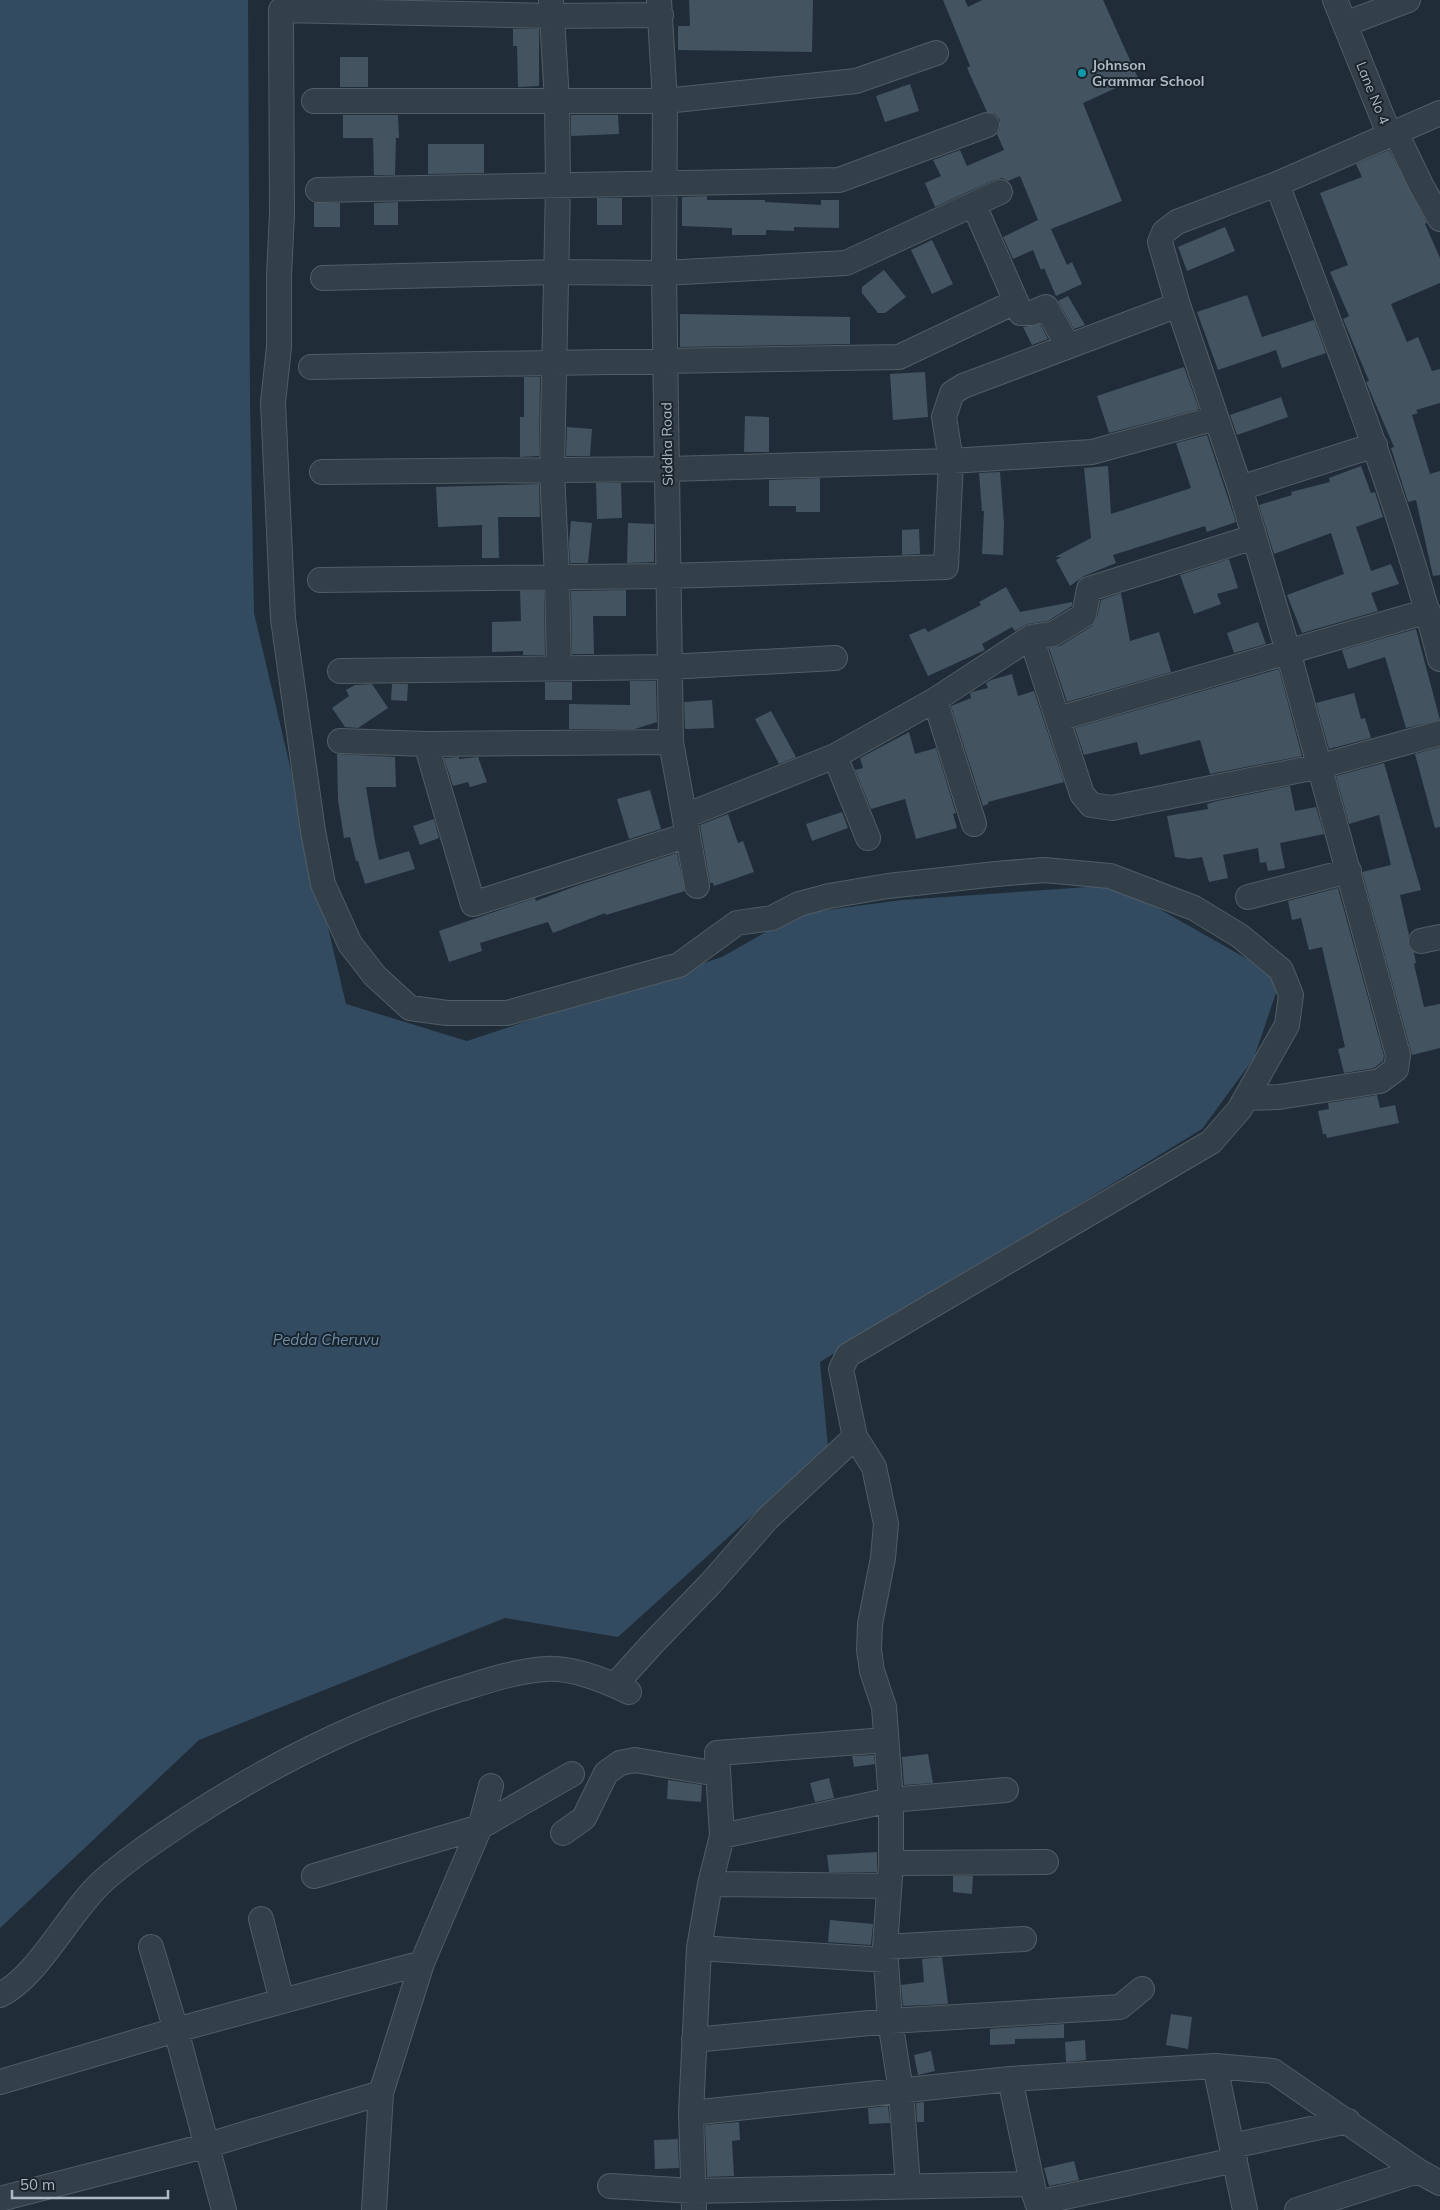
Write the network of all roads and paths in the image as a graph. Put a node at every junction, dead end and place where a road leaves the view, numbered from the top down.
1 (1335, 0) edge
2 (1408, 0) edge
3 (275, 5) edge
4 (551, 8) edge
5 (660, 8) edge
6 (1345, 24) junction
7 (936, 53) dead end
8 (665, 100) junction
9 (314, 101) dead end
10 (557, 101) junction
11 (1440, 113) edge
12 (987, 125) dead end
13 (1393, 134) junction
14 (666, 184) junction
15 (1277, 184) junction
16 (558, 186) junction
17 (318, 190) dead end
18 (1000, 192) dead end
19 (974, 205) junction
20 (1440, 219) edge
21 (556, 272) junction
22 (664, 273) junction
23 (323, 278) dead end
24 (1015, 302) junction
25 (1178, 305) junction
26 (1068, 346) junction
27 (665, 360) junction
28 (554, 363) junction
29 (312, 366) dead end
30 (1216, 418) junction
31 (1375, 445) junction
32 (951, 461) junction
33 (668, 469) junction
34 (552, 471) junction
35 (322, 472) dead end
36 (1240, 488) junction
37 (1254, 537) junction
38 (668, 576) junction
39 (557, 577) junction
40 (320, 580) dead end
41 (1428, 611) junction
42 (1030, 637) junction
43 (1288, 651) junction
44 (835, 658) dead end
45 (1440, 659) edge
46 (668, 667) junction
47 (559, 668) junction
48 (340, 671) dead end
49 (935, 700) junction
50 (1058, 719) junction
51 (1440, 733) edge
52 (340, 741) dead end
53 (671, 742) junction
54 (426, 744) junction
55 (835, 756) junction
56 (1321, 766) junction
57 (974, 824) dead end
58 (687, 825) junction
59 (868, 838) dead end
60 (1349, 871) junction
61 (697, 886) dead end
62 (1248, 897) dead end
63 (1246, 1098) junction
64 (855, 1437) junction
65 (885, 1740) junction
66 (572, 1774) dead end
67 (718, 1774) junction
68 (491, 1786) dead end
69 (1006, 1790) dead end
70 (890, 1800) junction
71 (480, 1827) junction
72 (563, 1833) dead end
73 (722, 1836) junction
74 (1046, 1862) dead end
75 (890, 1875) junction
76 (314, 1876) dead end
77 (710, 1884) junction
78 (261, 1919) dead end
79 (1024, 1939) dead end
80 (150, 1947) dead end
81 (698, 1948) junction
82 (885, 1953) junction
83 (422, 1963) junction
84 (1142, 1989) dead end
85 (0, 1995) edge
86 (282, 2001) junction
87 (890, 2021) junction
88 (176, 2030) junction
89 (694, 2040) junction
90 (1215, 2066) junction
91 (1010, 2079) junction
92 (0, 2082) edge
93 (900, 2091) junction
94 (381, 2093) junction
95 (691, 2112) junction
96 (1348, 2121) junction
97 (206, 2146) junction
98 (1234, 2153) junction
99 (1418, 2171) junction
100 (1440, 2183) edge
101 (610, 2186) dead end
102 (908, 2186) junction
103 (2, 2191) edge
104 (1036, 2199) edge
105 (693, 2200) edge
106 (224, 2210) edge
107 (374, 2210) edge
108 (1245, 2210) edge
109 (1297, 2210) edge

1 - 6 street, Lane No 4
2 - 6 street
3 - 4 street
3 - 63 street
4 - 5 street
4 - 10 street
5 - 8 street, Siddha Road
6 - 13 street, Lane No 4
7 - 8 street
8 - 10 street
8 - 14 street, Siddha Road
9 - 10 street
10 - 16 street
11 - 13 street, Lane No 4
12 - 14 street
13 - 15 street
13 - 20 street
14 - 16 street
14 - 22 street, Siddha Road
15 - 25 street
15 - 31 street
16 - 17 street
16 - 21 street
18 - 19 street
19 - 22 street
19 - 24 street
21 - 22 street
21 - 23 street
21 - 28 street
22 - 27 street, Siddha Road
24 - 26 street
24 - 27 street
25 - 26 street
25 - 30 street
26 - 32 street
27 - 28 street
27 - 33 street, Siddha Road
28 - 29 street
28 - 34 street
30 - 32 street
30 - 36 street
31 - 36 street
31 - 41 street
32 - 33 street
32 - 38 street
33 - 34 street
33 - 38 street, Siddha Road
34 - 35 street
34 - 39 street
36 - 37 street
37 - 42 street
37 - 43 street
38 - 39 street
38 - 46 street, Siddha Road
39 - 40 street
39 - 47 street
41 - 43 street
41 - 45 street
42 - 49 street
42 - 50 street
43 - 50 street
43 - 56 street
44 - 46 street
46 - 47 street
46 - 53 street, Siddha Road
47 - 48 street
49 - 55 street
49 - 57 street
50 - 56 street
51 - 56 street
52 - 54 street
53 - 54 street
53 - 58 street, Siddha Road
54 - 58 street
55 - 58 street
55 - 59 street
56 - 60 street
58 - 61 street, Siddha Road
60 - 62 street
60 - 63 street
63 - 64 street
64 - 65 street
64 - 85 street
65 - 67 street
65 - 70 street
66 - 71 street
67 - 72 street
67 - 73 street
68 - 71 street
69 - 70 street
70 - 73 street
70 - 75 street
71 - 76 street
71 - 83 street
73 - 77 street
74 - 75 street
75 - 77 street
75 - 82 street
77 - 81 street
78 - 86 street
79 - 82 street
80 - 88 street
81 - 82 street
81 - 89 street
82 - 87 street
83 - 86 street
83 - 94 street
84 - 87 street
86 - 88 street
87 - 89 street
87 - 93 street
88 - 92 street
88 - 97 street
89 - 95 street
90 - 91 street
90 - 96 street
90 - 98 street
91 - 93 street
91 - 104 street
93 - 95 street
93 - 102 street
94 - 97 street
94 - 107 street
95 - 105 street
96 - 98 street
96 - 99 street
97 - 103 street
97 - 106 street
98 - 104 street
98 - 108 street
99 - 100 street
99 - 109 street
101 - 105 street
102 - 104 street
102 - 105 street

